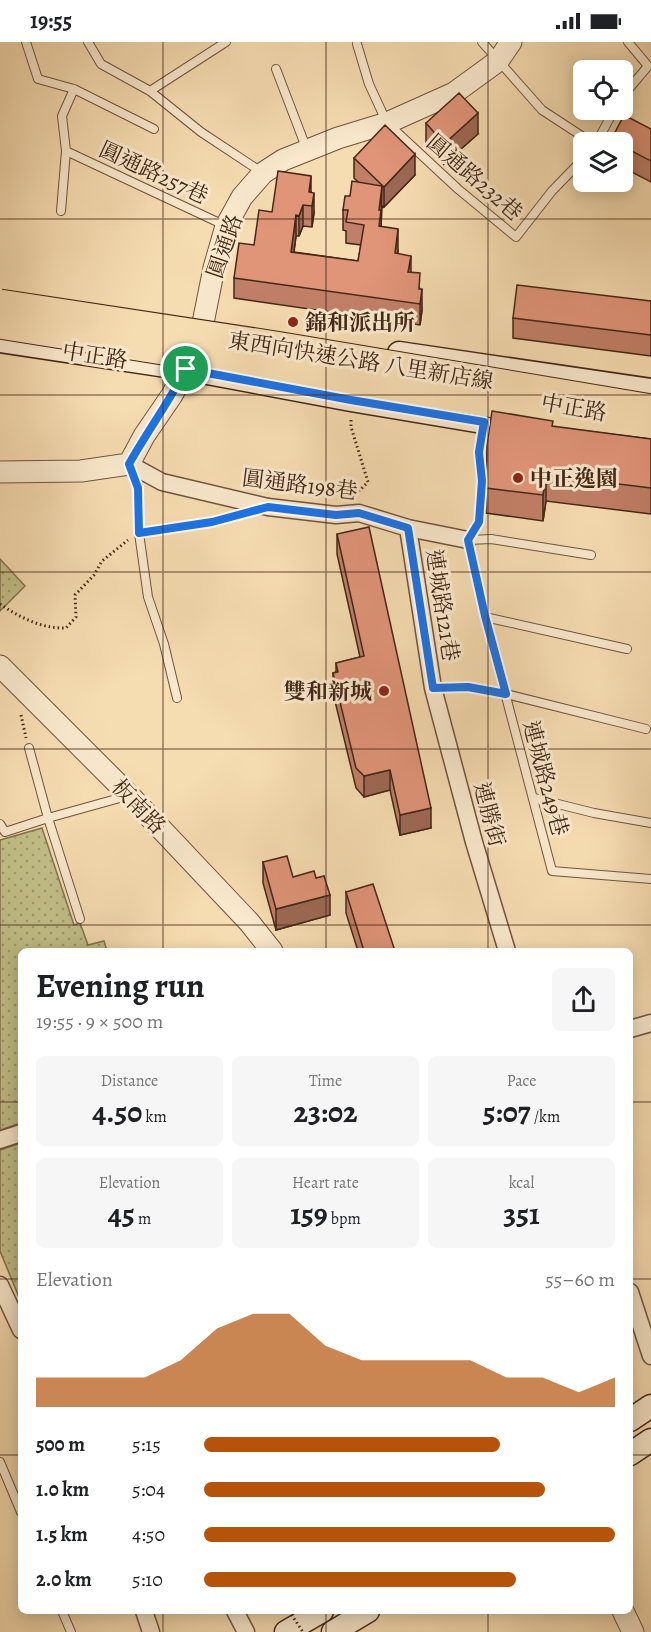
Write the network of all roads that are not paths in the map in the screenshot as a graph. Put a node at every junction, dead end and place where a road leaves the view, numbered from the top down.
1 (26, 42) edge
2 (88, 42) edge
3 (226, 42) edge
4 (482, 42) edge
5 (511, 42) edge
6 (630, 42) edge
7 (357, 44) dead end
8 (498, 61) junction
9 (276, 69) dead end
10 (633, 84) edge
11 (74, 89) junction
12 (150, 91) junction
13 (387, 123) junction
14 (154, 129) dead end
15 (576, 132) edge
16 (307, 150) junction
17 (66, 152) junction
18 (573, 169) edge
19 (263, 173) junction
20 (61, 211) dead end
21 (226, 226) junction
22 (0, 293) edge
23 (0, 303) edge
24 (0, 316) edge
25 (203, 323) junction
26 (0, 325) edge
27 (0, 341) edge
28 (195, 345) junction
29 (186, 369) junction
30 (651, 390) edge
31 (651, 408) edge
32 (651, 419) edge
33 (484, 422) junction
34 (651, 429) edge
35 (651, 447) edge
36 (129, 464) junction
37 (0, 472) edge
38 (408, 528) junction
39 (468, 540) junction
40 (591, 555) dead end
41 (485, 616) junction
42 (627, 649) dead end
43 (0, 666) edge
44 (433, 688) junction
45 (506, 694) junction
46 (177, 698) dead end
47 (646, 729) dead end
48 (28, 748) dead end
49 (129, 795) junction
50 (534, 798) junction
51 (48, 818) junction
52 (651, 823) edge
53 (0, 824) edge
54 (651, 879) edge
55 (80, 919) dead end
56 (270, 948) edge
57 (506, 948) edge
58 (651, 1023) edge
59 (633, 1028) edge
60 (18, 1134) edge
61 (0, 1140) edge
62 (0, 1285) edge
63 (633, 1301) edge
64 (18, 1324) edge
65 (651, 1356) edge
66 (651, 1406) edge
67 (633, 1417) edge
68 (651, 1440) edge
69 (633, 1452) edge
70 (0, 1462) edge
71 (18, 1505) edge
72 (63, 1614) edge
73 (145, 1614) edge
74 (236, 1614) edge
75 (317, 1614) edge
76 (363, 1614) edge
77 (624, 1614) edge
78 (71, 1632) edge
79 (151, 1632) edge
80 (246, 1632) edge
81 (286, 1632) edge
82 (333, 1632) edge
83 (633, 1632) edge

1 - 11 lane
2 - 12 lane
3 - 12 lane
4 - 8 lane
5 - 8 street, 圓通路
6 - 10 lane
7 - 13 lane
8 - 13 street, 圓通路
8 - 15 lane
9 - 16 lane
11 - 14 lane
11 - 17 lane
12 - 19 lane
13 - 16 street, 圓通路
13 - 18 lane, 圓通路232巷
16 - 19 street, 圓通路
17 - 20 lane
17 - 21 lane, 圓通路257巷
19 - 21 street, 圓通路
21 - 25 street, 圓通路
22 - 25 main road, 中正路
23 - 31 highway, 東西向快速公路 八里新店線, bridge
24 - 28 main road, 中正路
25 - 28 street, 圓通路
25 - 30 main road, 中正路
26 - 34 highway, 東西向快速公路 八里新店線, bridge
27 - 29 main road, 中正路
28 - 29 street, 圓通路
28 - 32 main road, 中正路
29 - 33 main road, 中正路
29 - 36 street, 圓通路
33 - 35 main road, 中正路
33 - 39 lane
36 - 37 street
36 - 38 street, 圓通路198巷
36 - 46 lane
38 - 39 street, 圓通路198巷
38 - 44 street, 連城路121巷
39 - 40 lane
39 - 41 lane, 連城路249巷
41 - 42 lane
41 - 45 lane, 連城路249巷
43 - 49 street, 板南路
44 - 45 lane
44 - 57 street, 連勝街
45 - 47 lane
45 - 50 lane, 連城路249巷
48 - 51 lane
49 - 51 lane
49 - 56 street, 板南路
50 - 52 lane
50 - 54 lane, 連城路249巷
51 - 53 lane
51 - 55 lane
58 - 59 street
60 - 61 street
62 - 64 street
63 - 65 street
66 - 67 main road
68 - 69 main road
70 - 71 lane
72 - 78 lane
73 - 79 street
74 - 80 street
75 - 81 main road
76 - 82 main road
77 - 83 street

